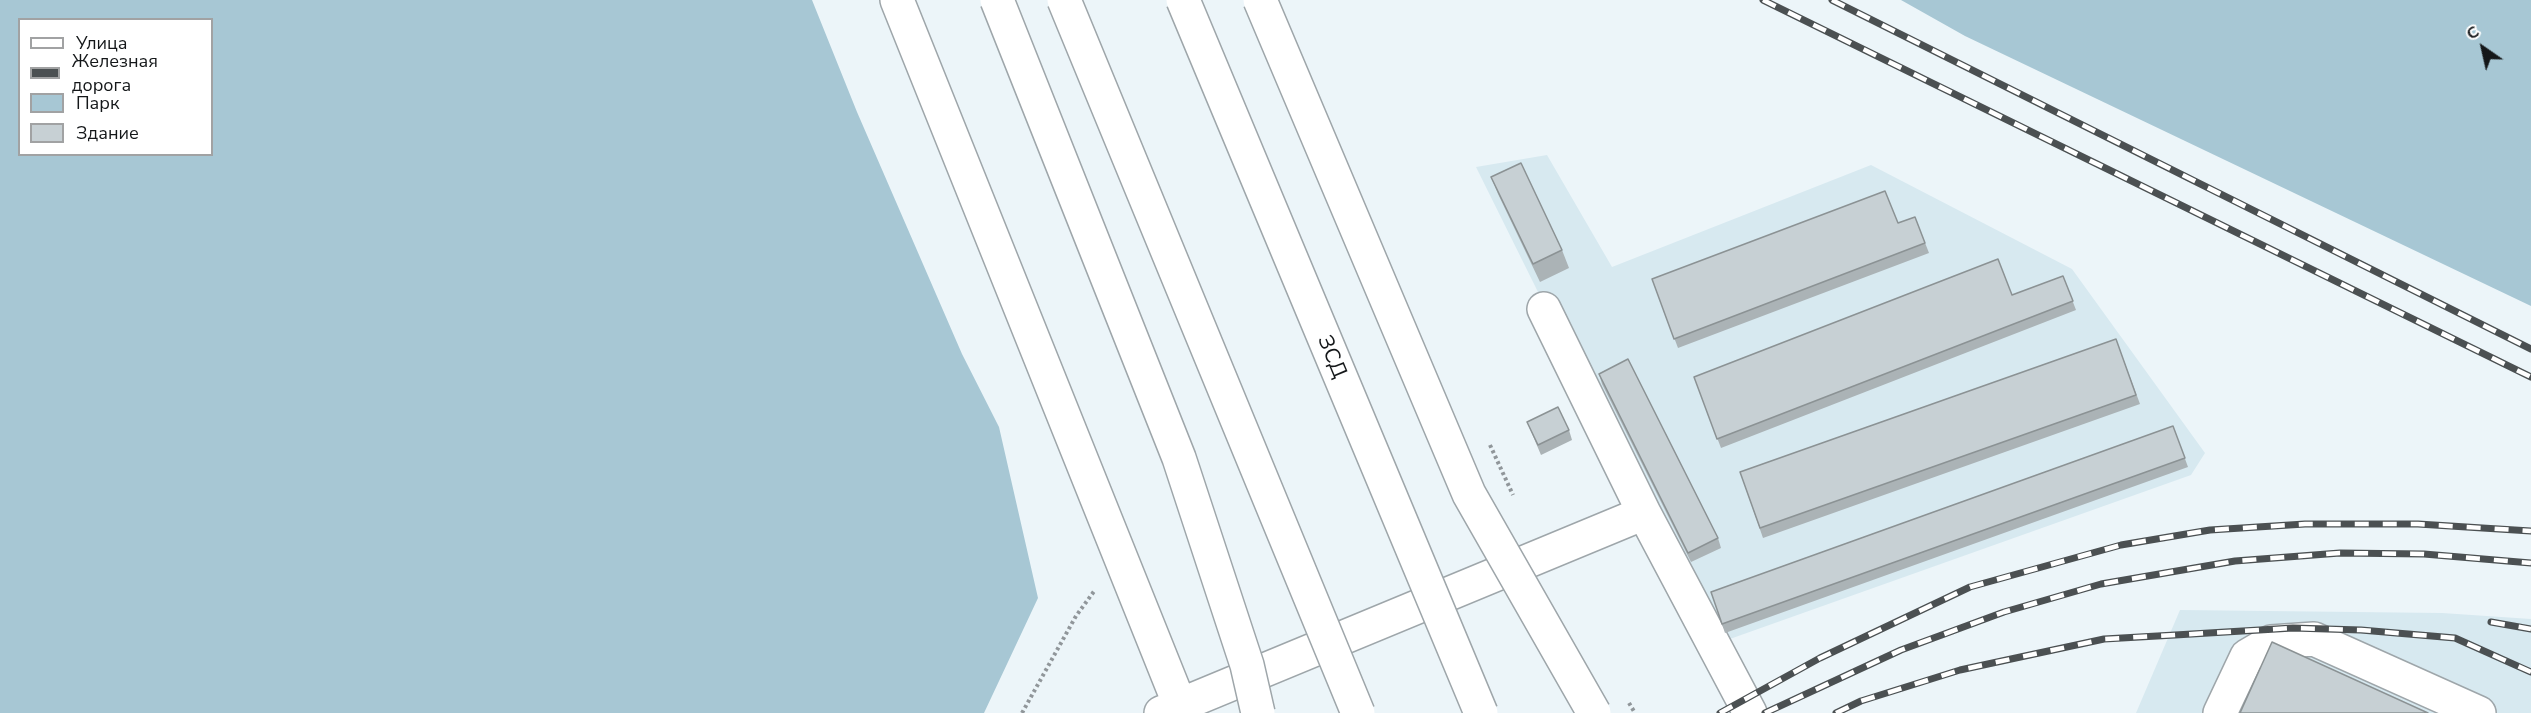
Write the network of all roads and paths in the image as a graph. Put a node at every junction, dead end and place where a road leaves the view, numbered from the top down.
1 (897, 0) edge
2 (997, 0) edge
3 (1064, 0) edge
4 (1183, 0) edge
5 (1260, 0) edge
6 (1544, 309) dead end
7 (1486, 438) dead end
8 (1516, 502) dead end
9 (1644, 513) junction
10 (1120, 555) junction
11 (1625, 697) dead end
12 (1174, 710) edge
13 (1022, 713) edge
14 (1258, 713) edge
15 (1358, 713) edge
16 (1481, 713) edge
17 (1594, 713) edge
18 (1635, 713) edge
19 (1750, 713) edge
20 (2220, 713) edge
21 (2479, 713) edge

1 - 10 main road
2 - 14 main road, bridge
3 - 15 main road, bridge
4 - 16 main road, ЗСД, bridge
5 - 17 main road, bridge
6 - 9 main road
7 - 8 path, bridge
9 - 12 main road
9 - 19 main road
10 - 12 main road
10 - 13 path
11 - 18 path, bridge
20 - 21 main road

